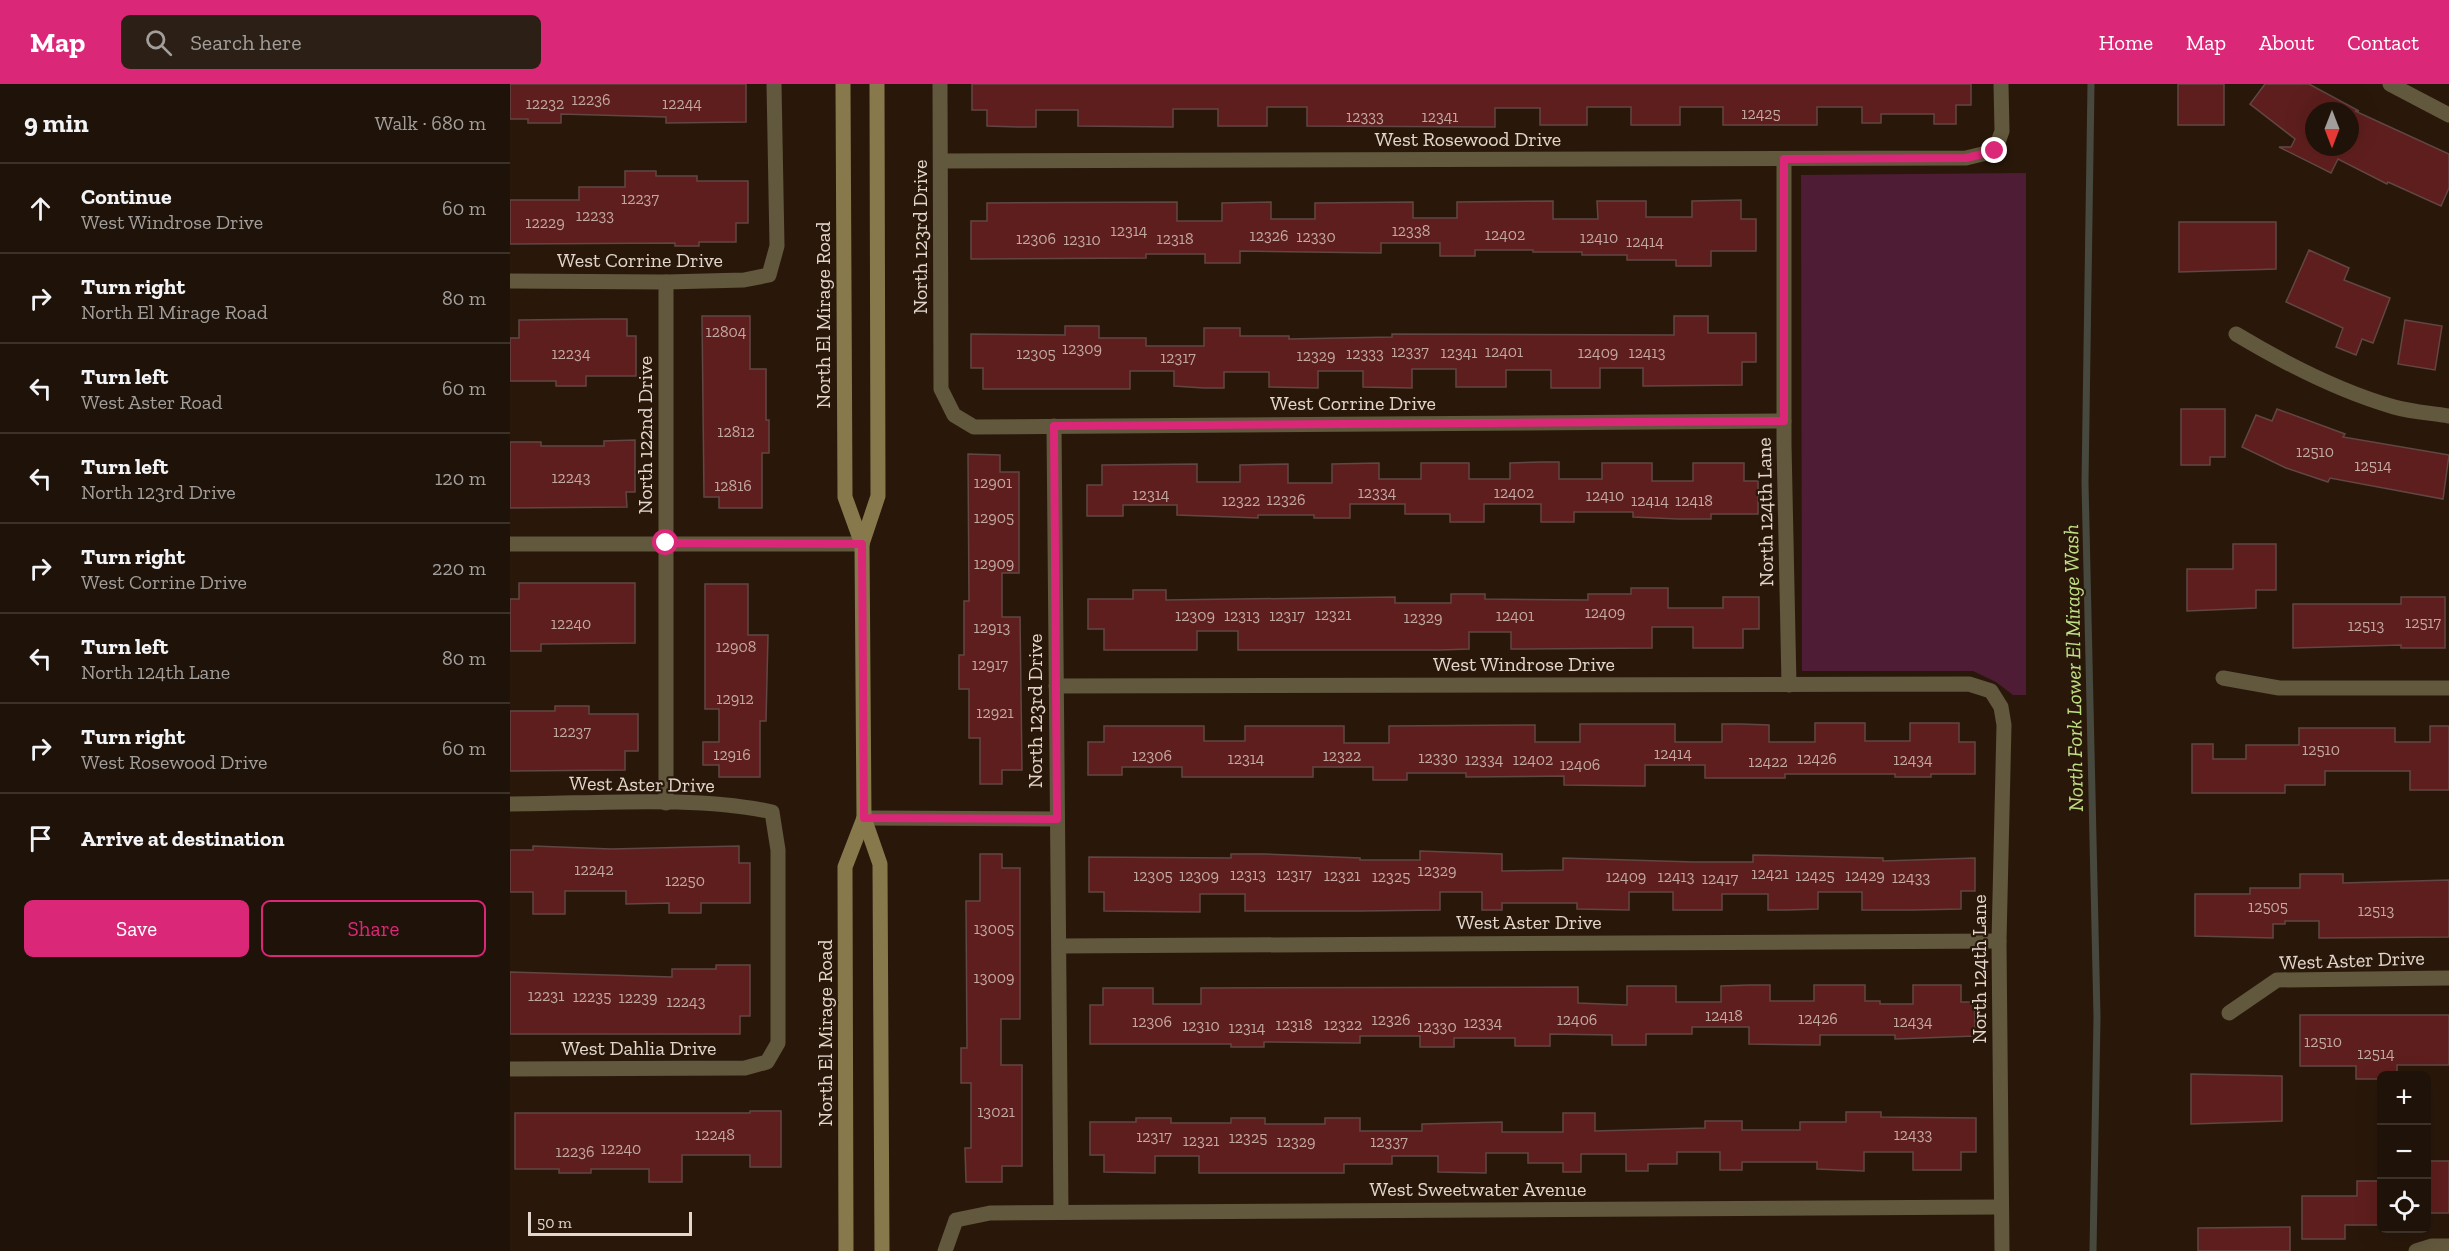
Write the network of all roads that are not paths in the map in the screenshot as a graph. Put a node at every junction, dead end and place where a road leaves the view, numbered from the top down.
1 (774, 84) edge
2 (843, 84) edge
3 (877, 84) edge
4 (940, 84) edge
5 (2001, 84) edge
6 (2390, 84) edge
7 (2449, 115) edge
8 (1784, 159) junction
9 (940, 161) junction
10 (510, 281) edge
11 (666, 282) junction
12 (2236, 334) dead end
13 (941, 390) joint
14 (2449, 416) edge
15 (1784, 421) junction
16 (1054, 426) junction
17 (666, 543) junction
18 (510, 544) edge
19 (862, 544) junction
20 (2223, 678) dead end
21 (1789, 685) junction
22 (1056, 686) junction
23 (2449, 688) edge
24 (1991, 691) joint
25 (666, 803) junction
26 (510, 804) edge
27 (864, 818) junction
28 (1057, 819) junction
29 (2000, 941) junction
30 (1059, 945) junction
31 (2449, 978) edge
32 (2229, 1013) dead end
33 (767, 1062) joint
34 (510, 1069) edge
35 (2001, 1207) junction
36 (1061, 1212) junction
37 (2449, 1246) edge
38 (846, 1251) edge
39 (882, 1251) edge
40 (945, 1251) edge
41 (2002, 1251) edge
42 (2416, 1251) edge

1 - 11 street, West Corrine Drive
2 - 19 main road, North El Mirage Road
3 - 19 main road, North El Mirage Road
4 - 9 street, North 123rd Drive
5 - 8 street, West Rosewood Drive
6 - 7 street
8 - 9 street, West Rosewood Drive
8 - 15 street, North 124th Lane
9 - 13 street, North 123rd Drive
10 - 11 street, West Corrine Drive
11 - 17 street, North 122nd Drive
12 - 14 street
13 - 16 street, West Corrine Drive
15 - 16 street, West Corrine Drive
15 - 21 street, North 124th Lane
16 - 22 street, North 123rd Drive
17 - 18 street
17 - 19 street
17 - 25 street, North 122nd Drive
19 - 27 main road, North El Mirage Road
20 - 23 street
21 - 22 street, West Windrose Drive
21 - 24 street, West Windrose Drive
22 - 28 street, North 123rd Drive
24 - 29 street, North 124th Lane
25 - 26 street, West Aster Drive
25 - 33 street, West Aster Drive
27 - 28 street
27 - 38 main road, North El Mirage Road
27 - 39 main road, North El Mirage Road
28 - 30 street, North 123rd Drive
29 - 30 street, West Aster Drive
29 - 35 street, North 124th Lane
30 - 36 street, North 123rd Drive
31 - 32 street, West Aster Drive
33 - 34 street, West Dahlia Drive
35 - 36 street, West Sweetwater Avenue
35 - 41 street, North 124th Lane
36 - 40 street, West Sweetwater Avenue
37 - 42 street

